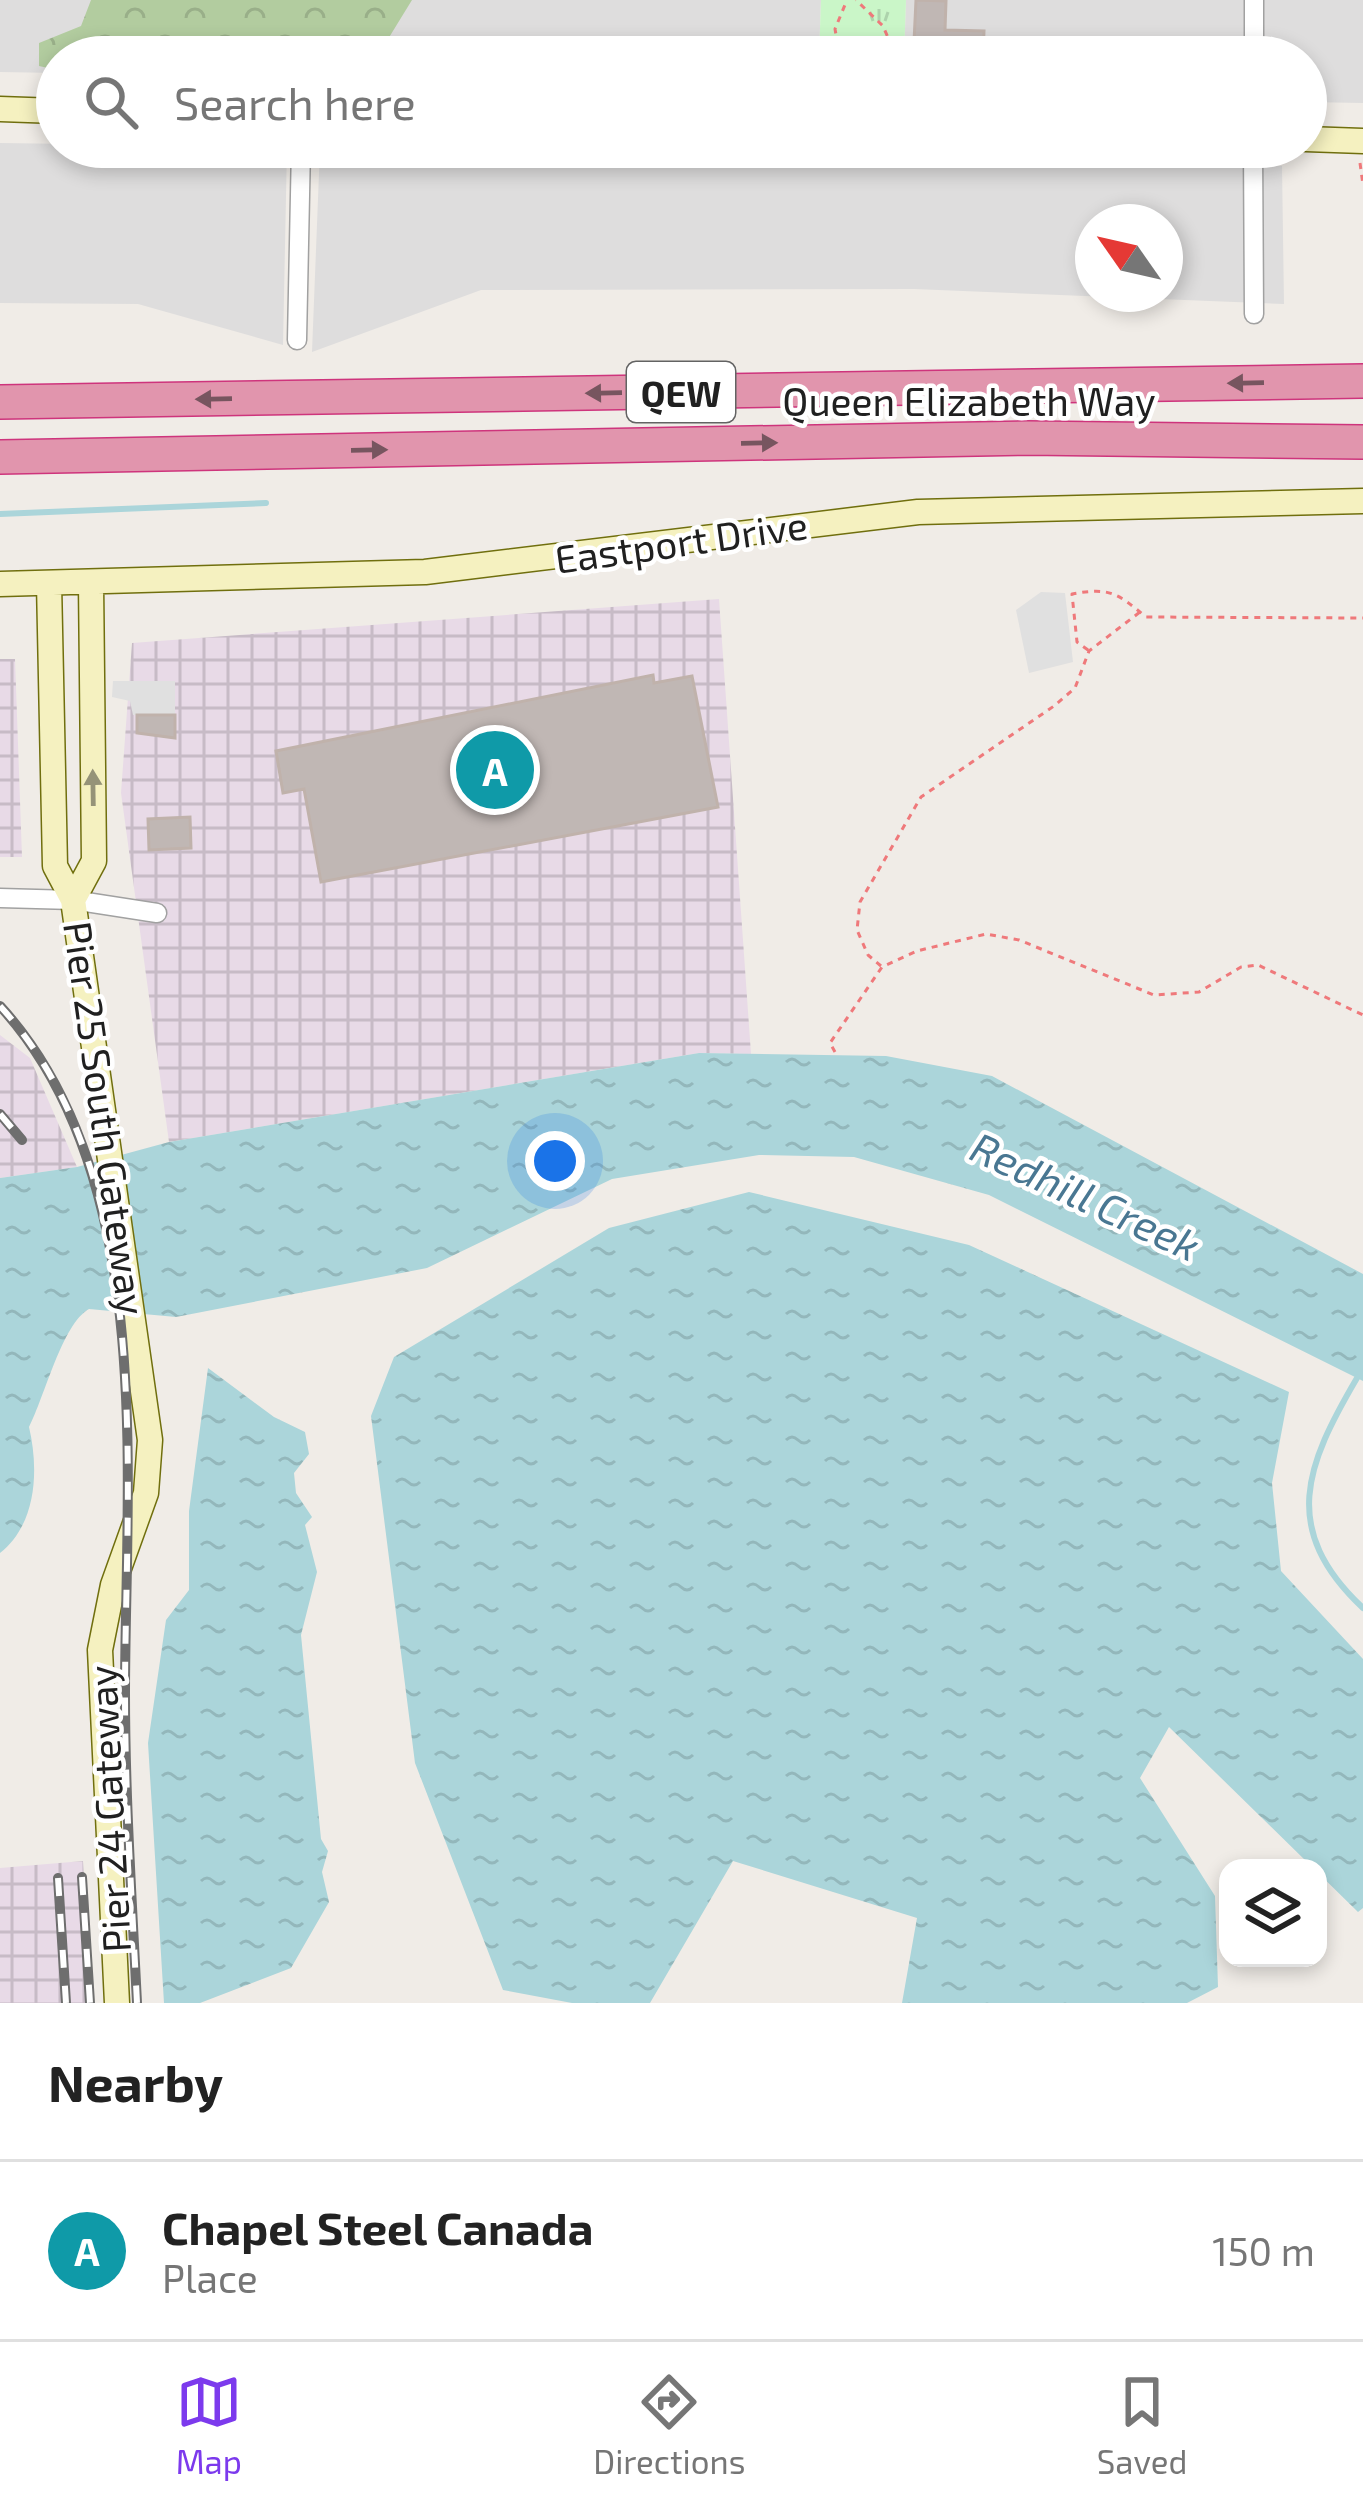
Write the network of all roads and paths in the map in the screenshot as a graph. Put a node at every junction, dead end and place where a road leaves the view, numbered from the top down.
1 (847, 0) edge
2 (856, 0) edge
3 (1254, 0) edge
4 (836, 36) edge
5 (887, 36) edge
6 (1254, 36) edge
7 (0, 110) edge
8 (36, 111) edge
9 (1327, 140) edge
10 (1363, 141) edge
11 (301, 168) edge
12 (1253, 168) edge
13 (1254, 314) dead end
14 (297, 340) dead end
15 (1362, 381) edge
16 (0, 402) edge
17 (1363, 442) edge
18 (0, 457) edge
19 (1363, 501) edge
20 (91, 583) junction
21 (0, 584) edge
22 (49, 584) junction
23 (1140, 612) junction
24 (1363, 618) edge
25 (1089, 651) junction
26 (0, 898) edge
27 (74, 900) junction
28 (158, 913) dead end
29 (882, 967) junction
30 (1363, 1015) edge
31 (835, 1052) dead end
32 (138, 1336) joint
33 (117, 2003) edge

1 - 4 path
2 - 5 path
3 - 6 street
7 - 8 street
9 - 10 street
11 - 14 street
12 - 13 street
15 -> 16 highway, Queen Elizabeth Way / QEW
18 -> 17 highway, Queen Elizabeth Way / QEW
19 - 20 street, Eastport Drive
20 - 22 street, Eastport Drive
27 -> 20 street, Pier 25 South Gateway
21 - 22 street, Eastport Drive
22 - 27 street, Pier 25 South Gateway
23 - 24 path
23 - 25 path
23 - 25 path
25 - 29 path
26 - 27 street
27 - 28 street
27 - 32 street, Pier 25 South Gateway
29 - 30 path
29 - 31 path
32 - 33 street, Pier 24 Gateway

